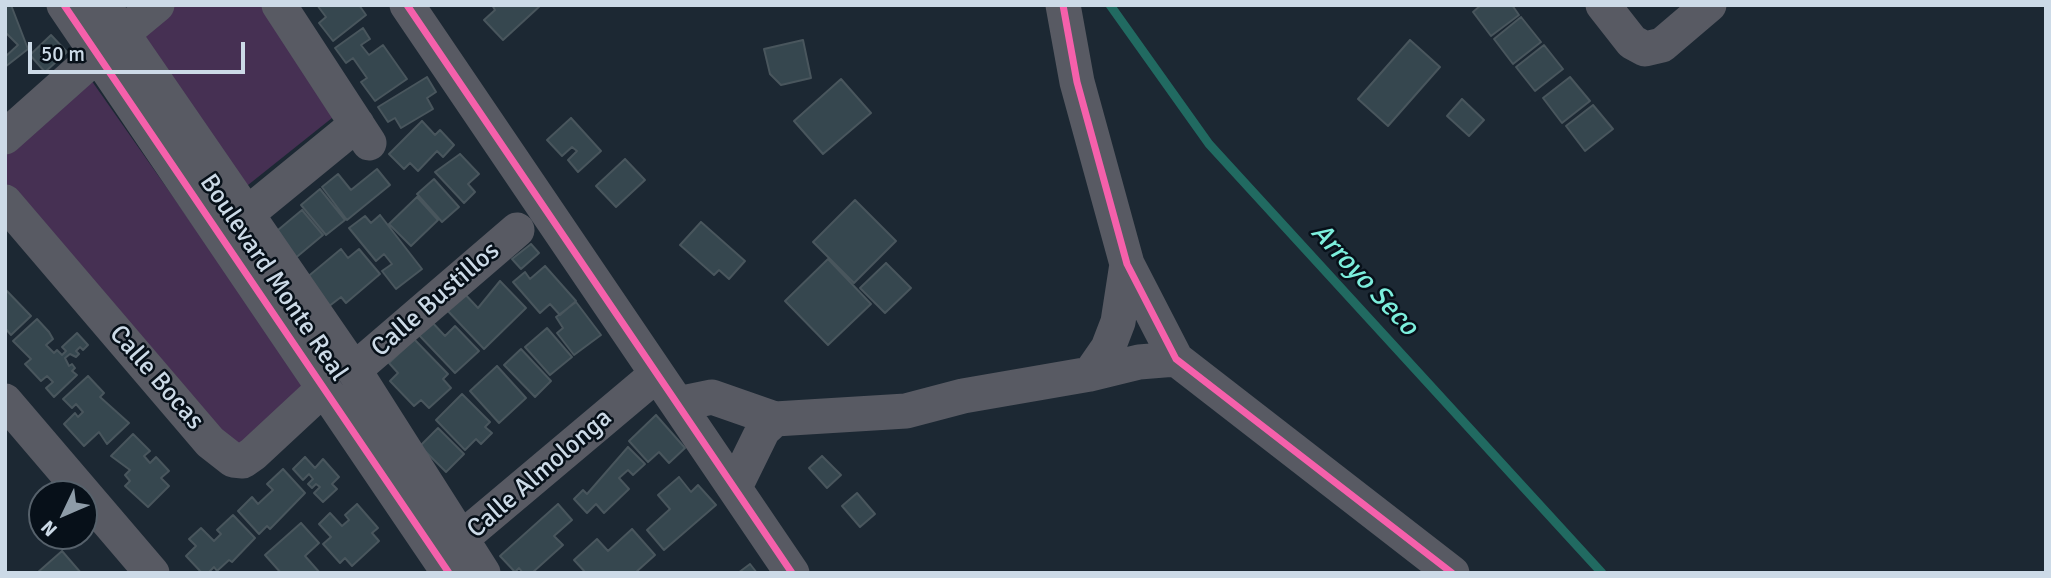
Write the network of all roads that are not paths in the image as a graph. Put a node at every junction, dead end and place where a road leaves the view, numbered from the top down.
1 (64, 5) edge
2 (157, 5) edge
3 (279, 5) edge
4 (407, 5) edge
5 (1063, 5) edge
6 (1603, 5) edge
7 (1709, 5) edge
8 (108, 31) edge
9 (5, 137) edge
10 (5, 202) edge
11 (247, 214) junction
12 (517, 230) dead end
13 (1127, 264) junction
14 (1176, 359) junction
15 (354, 370) junction
16 (657, 373) junction
17 (1090, 374) junction
18 (323, 389) junction
19 (5, 401) edge
20 (678, 404) junction
21 (775, 419) junction
22 (735, 487) junction
23 (443, 561) edge
24 (152, 573) edge
25 (483, 573) edge
26 (792, 573) edge
27 (1452, 573) edge

1 - 8 street, Boulevard Monte Real
2 - 8 street
3 - 11 street
4 - 16 street
5 - 13 street
6 - 7 street
8 - 9 street
8 - 11 street, Boulevard Monte Real
8 - 18 street, Boulevard Monte Real
10 - 18 street, Calle Bocas
11 - 15 street, Boulevard Monte Real
12 - 15 street, Calle Bustillos
13 - 14 street
13 - 17 street
14 - 17 street
14 - 27 street
15 - 23 street, Boulevard Monte Real
16 - 20 street
16 - 23 street, Calle Almolonga
17 - 21 street
18 - 23 street, Boulevard Monte Real
19 - 24 street
20 - 21 street
20 - 22 street
21 - 22 street
22 - 26 street
23 - 25 street, Boulevard Monte Real

